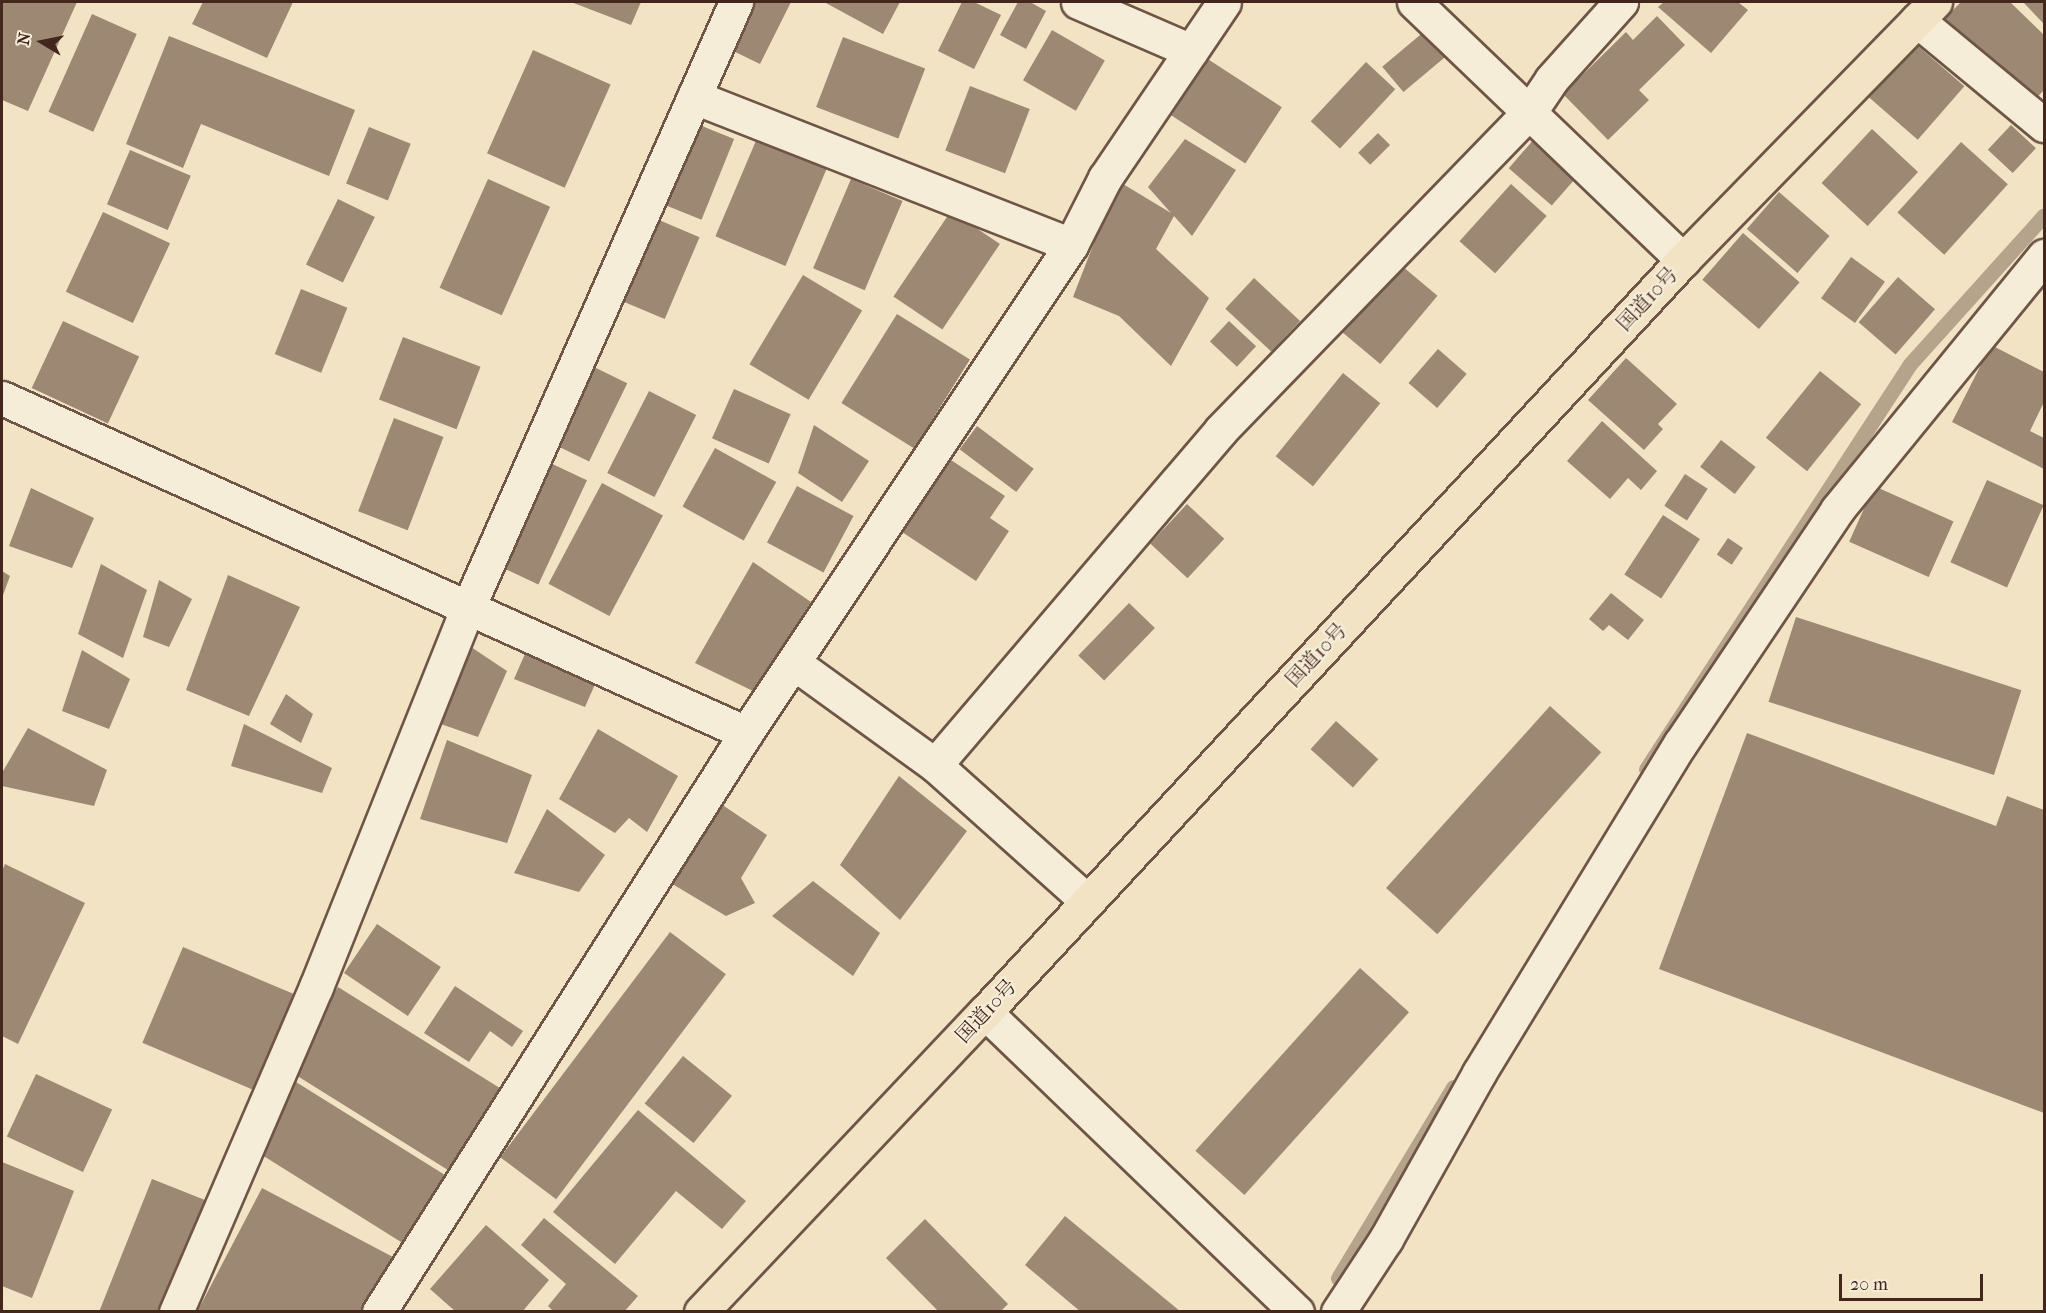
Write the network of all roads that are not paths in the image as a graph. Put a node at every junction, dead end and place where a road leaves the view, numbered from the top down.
1 (736, 2) edge
2 (1078, 2) edge
3 (1224, 2) edge
4 (1414, 2) edge
5 (1622, 2) edge
6 (1926, 11) edge
7 (1191, 51) junction
8 (694, 97) junction
9 (1531, 110) junction
10 (2044, 125) edge
11 (1071, 245) junction
12 (2044, 256) edge
13 (1683, 260) junction
14 (2, 398) edge
15 (467, 610) junction
16 (794, 663) junction
17 (746, 734) junction
18 (935, 765) junction
19 (1087, 901) junction
20 (985, 1012) junction
21 (176, 1311) edge
22 (379, 1311) edge
23 (701, 1311) edge
24 (1297, 1311) edge
25 (1338, 1311) edge

1 - 8 street
2 - 7 street
3 - 7 street
4 - 9 street
5 - 9 street
6 - 10 street
6 - 13 highway, 国道10号
7 - 11 street
8 - 11 street
8 - 15 street
9 - 13 street
9 - 18 street
11 - 16 street
12 - 25 street
13 - 19 highway, 国道10号
14 - 15 street
15 - 17 street
15 - 21 street
16 - 17 street
16 - 18 street
17 - 22 street
18 - 19 street
19 - 20 highway, 国道10号
20 - 23 highway, 国道10号
20 - 24 street

